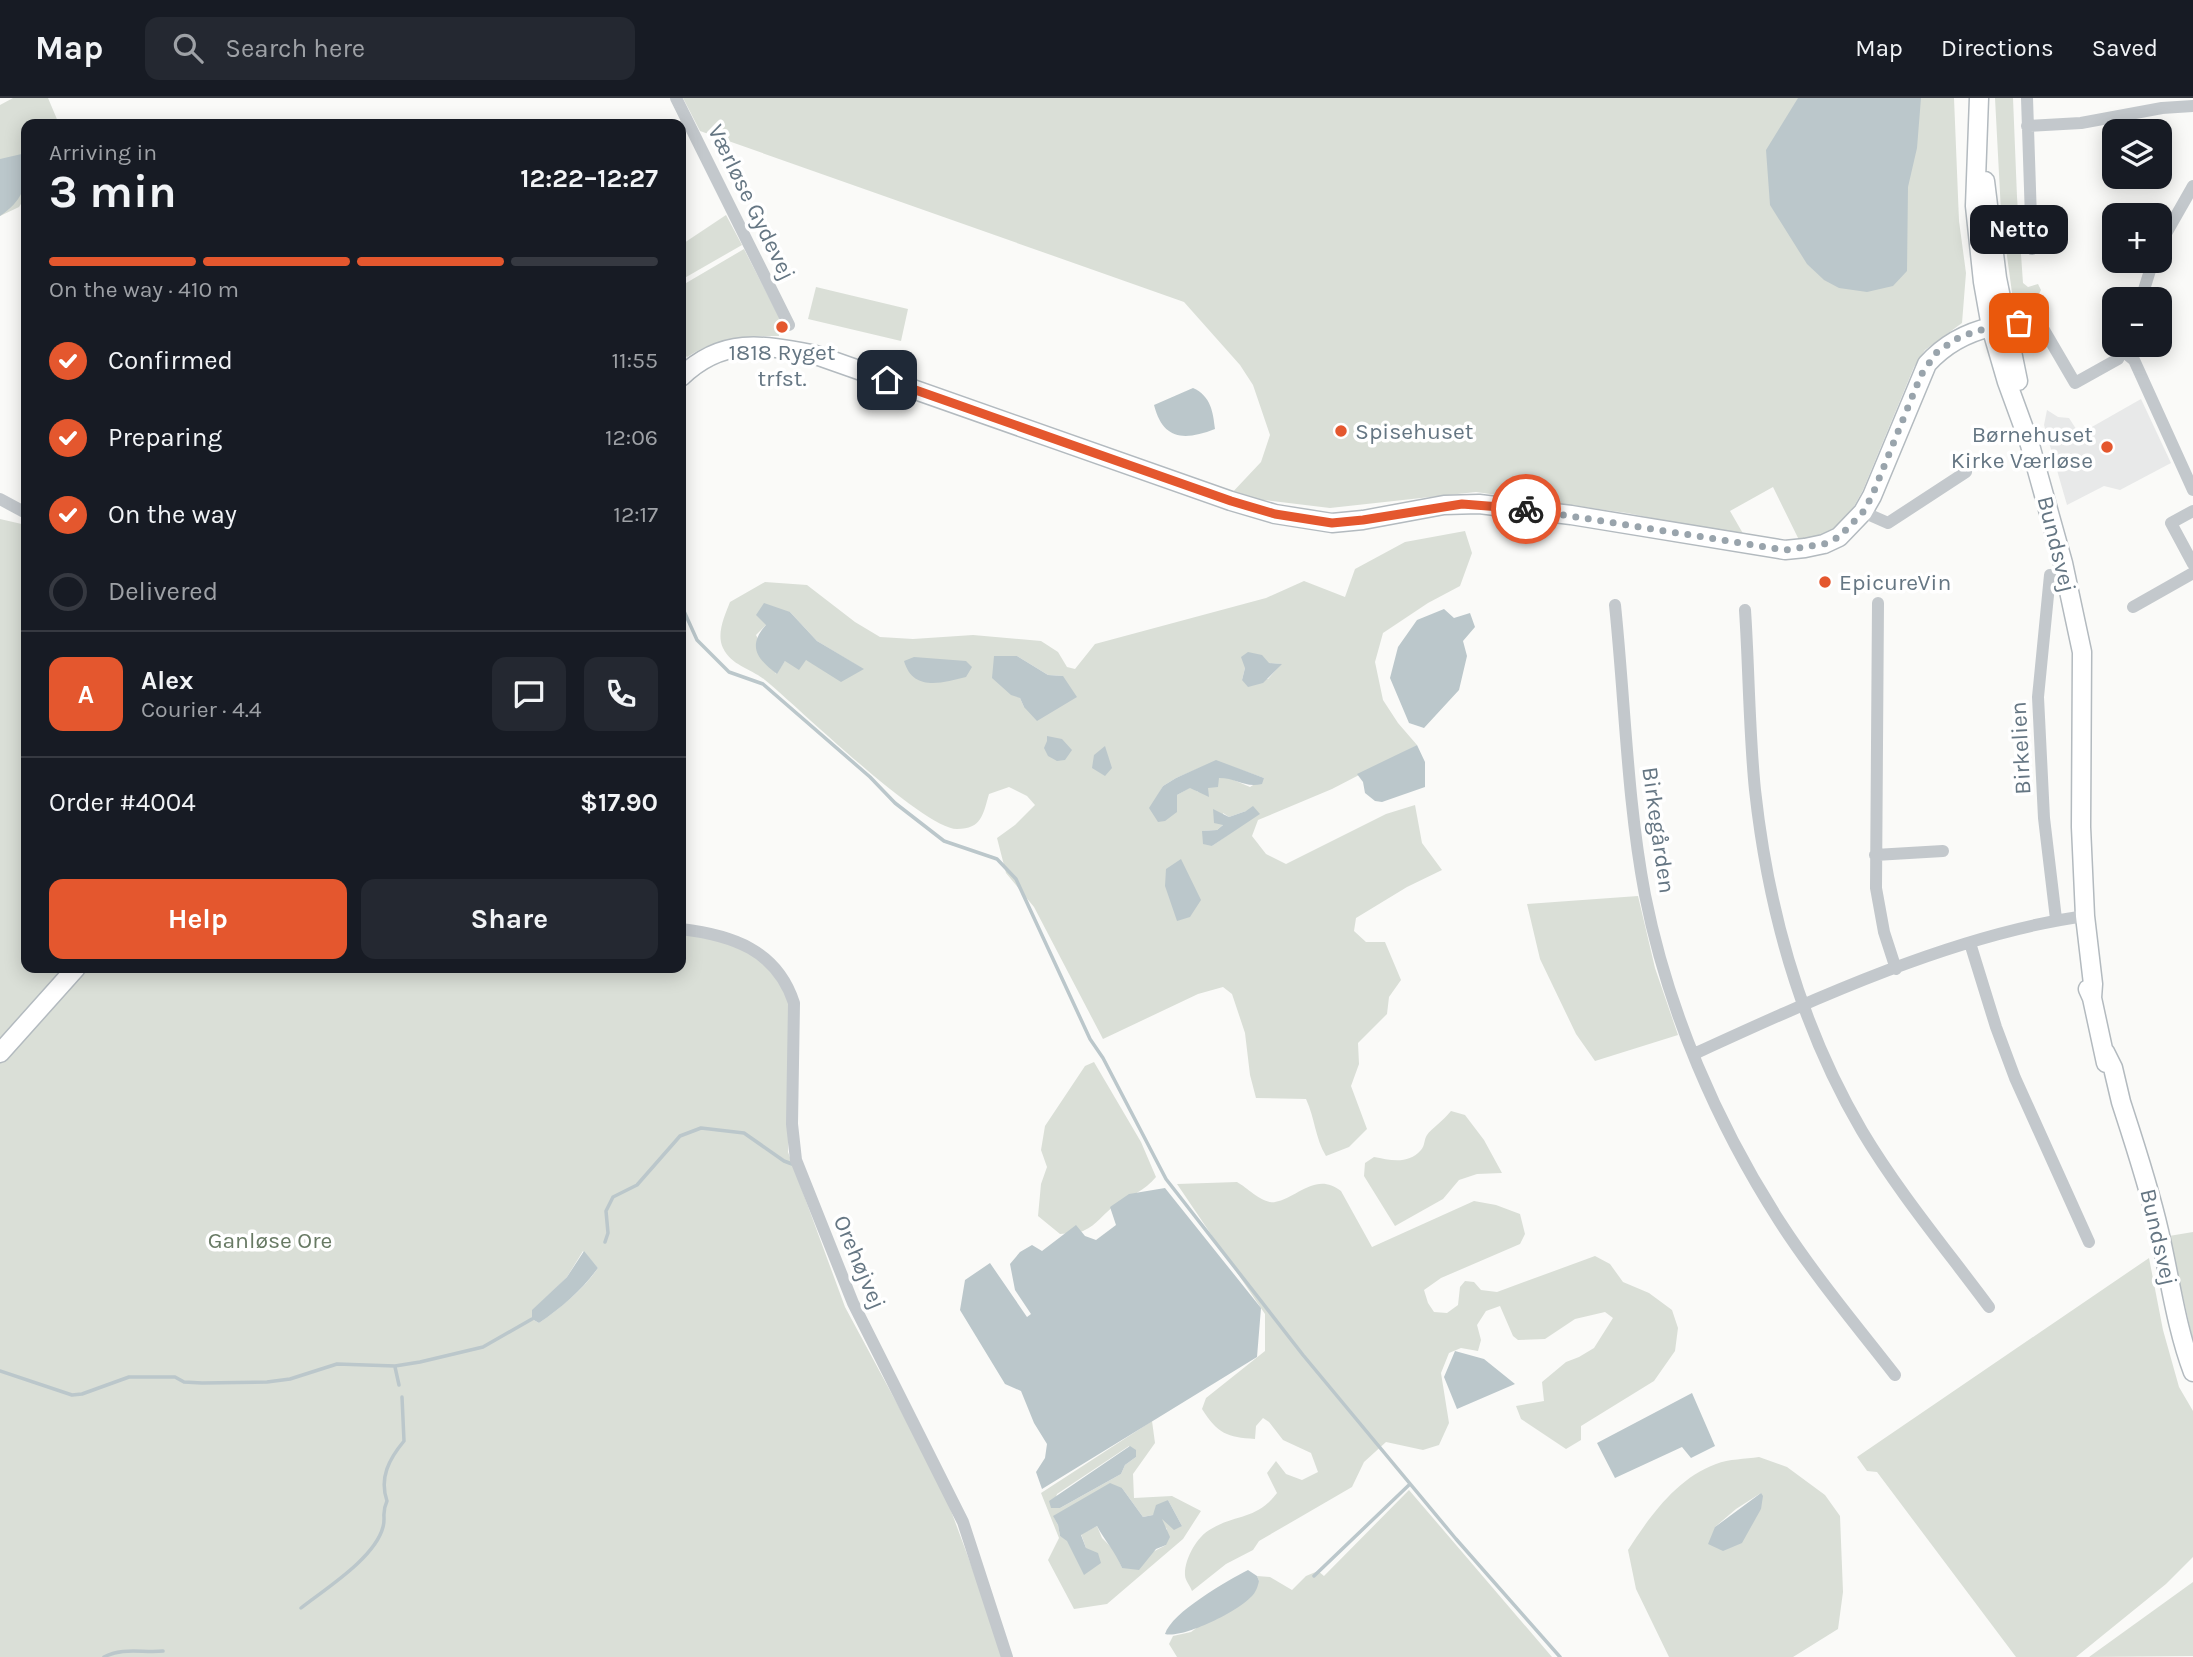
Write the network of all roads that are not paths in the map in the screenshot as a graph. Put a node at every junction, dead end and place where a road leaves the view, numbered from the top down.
1 (676, 98) edge
2 (2027, 98) edge
3 (1979, 106) edge
4 (2193, 106) edge
5 (2027, 126) junction
6 (2193, 186) edge
7 (2172, 223) edge
8 (2032, 249) dead end
9 (789, 325) dead end
10 (1999, 326) junction
11 (2119, 357) edge
12 (2132, 357) edge
13 (686, 373) edge
14 (1966, 472) dead end
15 (2193, 490) edge
16 (0, 499) edge
17 (21, 510) edge
18 (2193, 511) edge
19 (1863, 512) junction
20 (2193, 565) edge
21 (2193, 572) edge
22 (2050, 575) dead end
23 (1878, 603) dead end
24 (1615, 605) dead end
25 (2133, 607) dead end
26 (1745, 610) dead end
27 (1944, 851) dead end
28 (1875, 855) junction
29 (2080, 916) junction
30 (2056, 919) junction
31 (686, 930) edge
32 (1970, 943) junction
33 (1896, 969) junction
34 (72, 973) edge
35 (1803, 1005) junction
36 (0, 1053) edge
37 (1694, 1054) junction
38 (2089, 1241) dead end
39 (1989, 1307) dead end
40 (2193, 1372) edge
41 (1895, 1375) dead end
42 (1007, 1657) edge

1 - 9 street, Værløse Gydevej
2 - 5 street
3 - 10 street, Bundsvej
4 - 5 street
5 - 8 street
6 - 7 street
10 - 11 street
10 - 19 street
10 - 29 street, Bundsvej
12 - 15 street
13 - 19 street
14 - 19 street
16 - 17 street
18 - 20 street
21 - 25 street
22 - 30 street, Birkelien
23 - 28 street
24 - 37 street, Birkegården
26 - 35 street
27 - 28 street
28 - 33 street
29 - 30 street
29 - 40 street, Bundsvej
30 - 32 street
31 - 42 street, Orehøjvej
32 - 33 street
32 - 38 street
33 - 35 street
34 - 36 street
35 - 37 street
35 - 39 street
37 - 41 street, Birkegården

